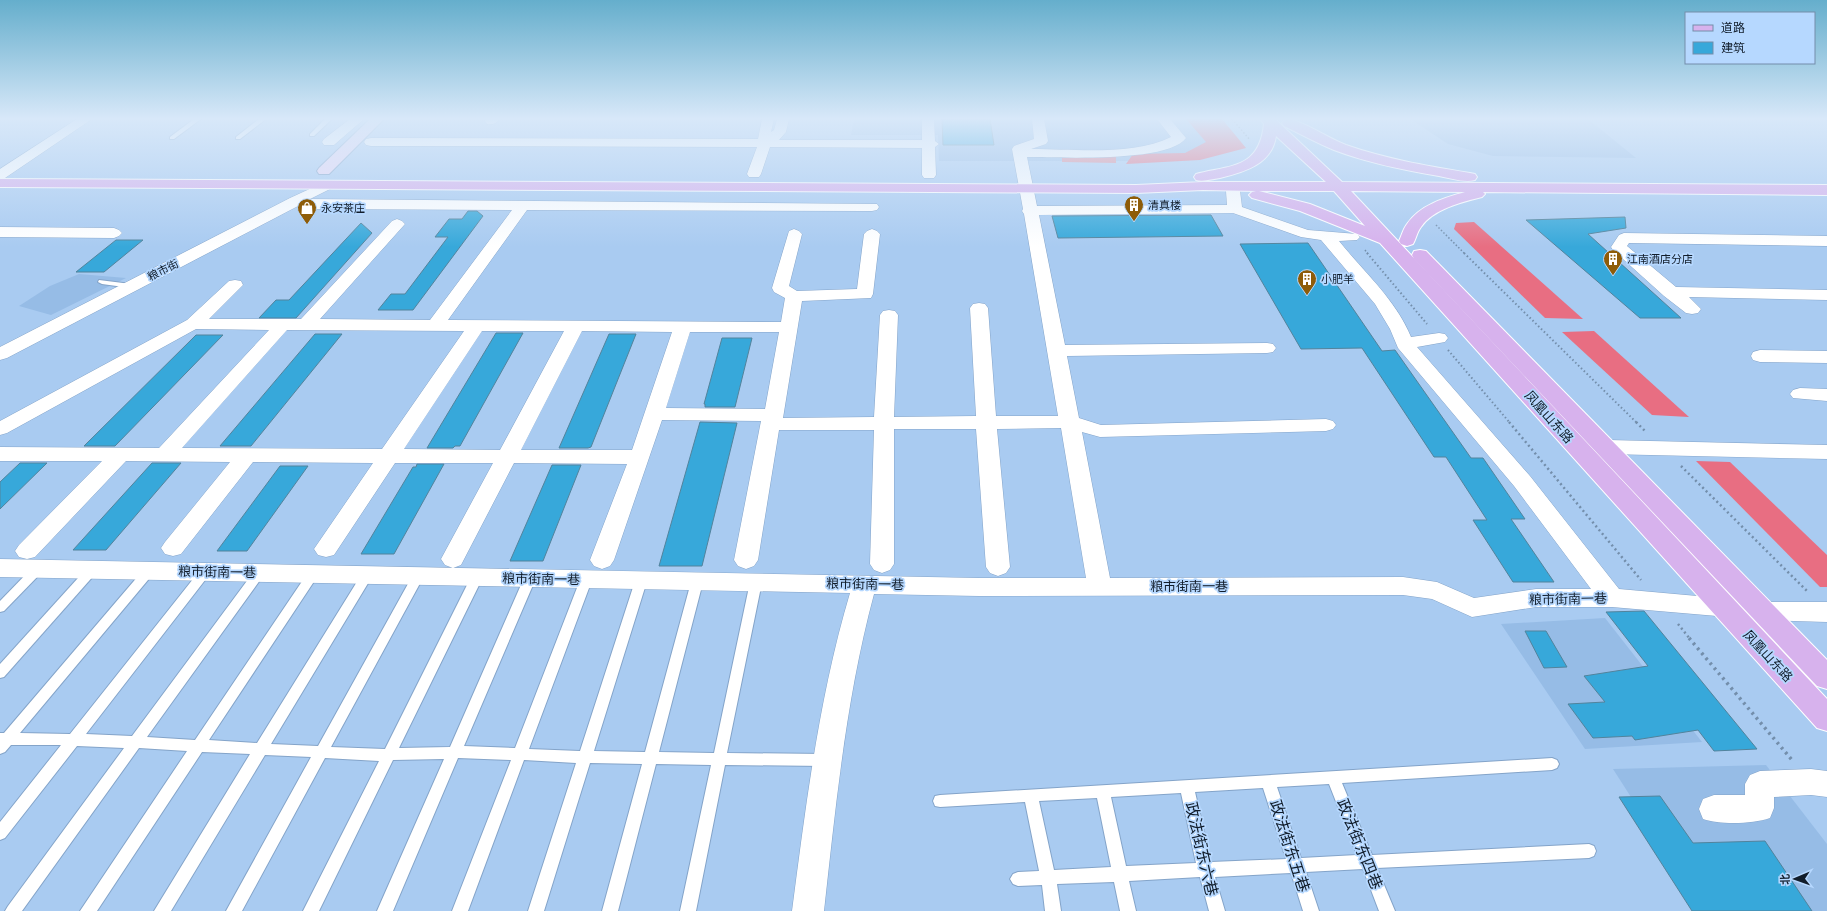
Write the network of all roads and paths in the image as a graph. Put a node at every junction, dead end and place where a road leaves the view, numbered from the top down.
1 (19, 162) edge
2 (337, 162) edge
3 (351, 162) edge
4 (759, 162) edge
5 (929, 162) edge
6 (1021, 162) edge
7 (1254, 162) edge
8 (1321, 162) edge
9 (1392, 162) edge
10 (235, 170) dead end
11 (3, 171) edge
12 (342, 171) joint
13 (569, 172) dead end
14 (754, 174) junction
15 (929, 174) junction
16 (321, 175) junction
17 (1024, 181) junction
18 (1199, 182) junction
19 (1827, 182) edge
20 (0, 183) edge
21 (1344, 183) junction
22 (1501, 184) junction
23 (1827, 190) edge
24 (1233, 191) junction
25 (532, 197) junction
26 (295, 201) junction
27 (872, 207) dead end
28 (1234, 209) junction
29 (1030, 211) junction
30 (1426, 215) junction
31 (397, 224) dead end
32 (0, 232) edge
33 (114, 233) dead end
34 (794, 234) dead end
35 (872, 234) dead end
36 (1326, 236) junction
37 (1352, 237) joint
38 (1398, 241) junction
39 (1827, 241) edge
40 (102, 282) dead end
41 (235, 285) dead end
42 (131, 286) junction
43 (1670, 292) junction
44 (1827, 294) edge
45 (794, 296) junction
46 (979, 308) dead end
47 (1692, 310) dead end
48 (889, 315) dead end
49 (192, 324) junction
50 (305, 325) junction
51 (435, 326) junction
52 (476, 326) junction
53 (575, 326) junction
54 (683, 326) junction
55 (789, 326) junction
56 (279, 329) dead end
57 (1439, 338) junction
58 (1404, 344) junction
59 (1267, 348) dead end
60 (1056, 351) junction
61 (0, 354) edge
62 (1760, 356) dead end
63 (1827, 357) edge
64 (1800, 394) dead end
65 (1827, 395) edge
66 (654, 414) junction
67 (772, 420) junction
68 (1069, 422) junction
69 (884, 423) junction
70 (986, 423) junction
71 (1326, 425) dead end
72 (0, 429) edge
73 (1607, 447) junction
74 (1662, 448) junction
75 (1827, 452) edge
76 (0, 454) edge
77 (120, 455) junction
78 (164, 455) junction
79 (247, 455) junction
80 (389, 455) junction
81 (507, 456) junction
82 (640, 457) junction
83 (173, 548) dead end
84 (326, 549) dead end
85 (453, 559) dead end
86 (32, 560) junction
87 (602, 560) dead end
88 (746, 560) dead end
89 (998, 567) dead end
90 (0, 568) edge
91 (92, 570) junction
92 (149, 571) junction
93 (205, 572) junction
94 (260, 573) junction
95 (313, 574) junction
96 (873, 574) junction
97 (368, 575) junction
98 (418, 576) junction
99 (477, 577) junction
100 (530, 578) junction
101 (586, 580) junction
102 (641, 581) junction
103 (697, 582) junction
104 (756, 582) junction
105 (1100, 586) junction
106 (1810, 594) dead end
107 (1612, 598) junction
108 (1659, 601) junction
109 (0, 608) edge
110 (1724, 608) junction
111 (1764, 611) junction
112 (1827, 612) edge
113 (0, 673) edge
114 (1827, 678) edge
115 (1827, 719) edge
116 (73, 740) junction
117 (3, 742) edge
118 (136, 742) junction
119 (198, 745) junction
120 (261, 749) junction
121 (322, 752) junction
122 (454, 752) junction
123 (389, 754) junction
124 (520, 754) junction
125 (585, 757) junction
126 (651, 758) junction
127 (720, 759) junction
128 (827, 760) junction
129 (1552, 764) dead end
130 (1333, 777) junction
131 (1268, 782) junction
132 (1819, 783) edge
133 (1187, 786) junction
134 (1103, 792) junction
135 (1031, 796) junction
136 (940, 802) dead end
137 (1714, 809) dead end
138 (0, 833) edge
139 (1589, 851) dead end
140 (1366, 861) junction
141 (1295, 865) junction
142 (1205, 869) junction
143 (1120, 874) junction
144 (1048, 878) junction
145 (1018, 879) dead end
146 (13, 911) edge
147 (88, 911) edge
148 (162, 911) edge
149 (234, 911) edge
150 (311, 911) edge
151 (385, 911) edge
152 (460, 911) edge
153 (536, 911) edge
154 (610, 911) edge
155 (688, 911) edge
156 (808, 911) edge
157 (1053, 911) edge
158 (1128, 911) edge
159 (1217, 911) edge
160 (1311, 911) edge
161 (1387, 911) edge

1 - 11 street
2 - 16 street
3 - 12 street
4 - 14 street
5 - 15 street
6 - 17 street
7 - 18 main road
8 - 21 main road, 凤凰山东路
9 - 22 main road
10 - 11 main road
12 - 16 main road
13 - 14 main road
14 - 15 main road
15 - 17 main road
16 - 20 main road
16 - 25 main road
16 - 26 street, 粮市街
17 - 18 main road
17 - 25 main road
17 - 29 street
18 - 21 main road
18 - 24 main road
19 - 22 main road
21 - 22 main road
21 - 38 main road, 凤凰山东路
22 - 23 main road
22 - 30 main road
24 - 28 street
24 - 38 main road
25 - 26 street
25 - 27 street
25 - 51 street
26 - 42 street, 粮市街
28 - 29 street
28 - 36 street
29 - 60 street
30 - 38 main road
30 - 74 path
31 - 50 street
32 - 33 street
34 - 45 street
35 - 45 street
36 - 37 street
36 - 58 street
37 - 57 path
38 - 73 main road, 凤凰山东路
38 - 110 main road, 凤凰山东路
39 - 43 street
40 - 42 lane
41 - 49 street
42 - 61 street, 粮市街
43 - 44 street
43 - 47 street
45 - 55 street
46 - 70 street
48 - 69 street
49 - 50 street
49 - 72 street
50 - 51 street
51 - 52 street
52 - 53 street
52 - 80 street
53 - 54 street
53 - 81 street
54 - 55 street
54 - 66 street
55 - 67 street
56 - 78 street
57 - 58 street
57 - 108 path
58 - 107 street
59 - 60 street
60 - 68 street
62 - 63 street
64 - 65 street
66 - 67 street
66 - 82 street
67 - 69 street
67 - 88 street
68 - 70 street
68 - 71 street
68 - 105 street
69 - 70 street
69 - 96 street
70 - 89 street
73 - 74 street
73 - 111 main road, 凤凰山东路
74 - 75 street
74 - 106 path
76 - 77 street
77 - 78 street
77 - 86 street
78 - 79 street
79 - 80 street
79 - 83 street
80 - 81 street
80 - 84 street
81 - 82 street
81 - 85 street
82 - 87 street
86 - 90 street, 粮市街南一巷
86 - 91 street, 粮市街南一巷
86 - 109 lane
91 - 92 street, 粮市街南一巷
91 - 113 lane
92 - 93 street, 粮市街南一巷
92 - 117 lane
93 - 94 street, 粮市街南一巷
93 - 116 lane
94 - 95 street, 粮市街南一巷
94 - 118 lane
95 - 97 street, 粮市街南一巷
95 - 119 lane
96 - 104 street, 粮市街南一巷
96 - 105 street, 粮市街南一巷
96 - 128 street
97 - 98 street, 粮市街南一巷
97 - 120 lane
98 - 99 street, 粮市街南一巷
98 - 121 lane
99 - 100 street, 粮市街南一巷
99 - 123 lane
100 - 101 street, 粮市街南一巷
100 - 122 lane
101 - 102 street, 粮市街南一巷
101 - 124 lane
102 - 103 street, 粮市街南一巷
102 - 125 lane
103 - 104 street, 粮市街南一巷
103 - 126 lane
104 - 127 lane
105 - 107 street, 粮市街南一巷
107 - 108 street, 粮市街南一巷
108 - 110 street, 粮市街南一巷
108 - 132 path
110 - 111 street, 粮市街南一巷
110 - 115 main road, 凤凰山东路
111 - 112 street, 粮市街南一巷
111 - 114 main road, 凤凰山东路
116 - 117 lane
116 - 118 lane
116 - 138 lane
118 - 119 lane
118 - 146 lane
119 - 120 lane
119 - 147 lane
120 - 121 lane
120 - 148 lane
121 - 123 lane
121 - 149 lane
122 - 123 lane
122 - 124 lane
122 - 151 lane
123 - 150 lane
124 - 125 lane
124 - 152 lane
125 - 126 lane
125 - 153 lane
126 - 127 lane
126 - 154 lane
127 - 128 lane
127 - 155 lane
128 - 156 street
129 - 130 lane
130 - 131 lane
130 - 140 lane, 政法街东四巷
131 - 133 lane
131 - 141 lane, 政法街东五巷
132 - 137 street
133 - 134 lane
133 - 142 lane, 政法街东六巷
134 - 135 lane
134 - 143 lane
135 - 136 lane
135 - 144 lane
139 - 140 lane
140 - 141 lane
140 - 161 lane, 政法街东四巷
141 - 142 lane
141 - 160 lane, 政法街东五巷
142 - 143 lane
142 - 159 lane, 政法街东六巷
143 - 144 lane
143 - 158 lane
144 - 145 lane
144 - 157 lane

